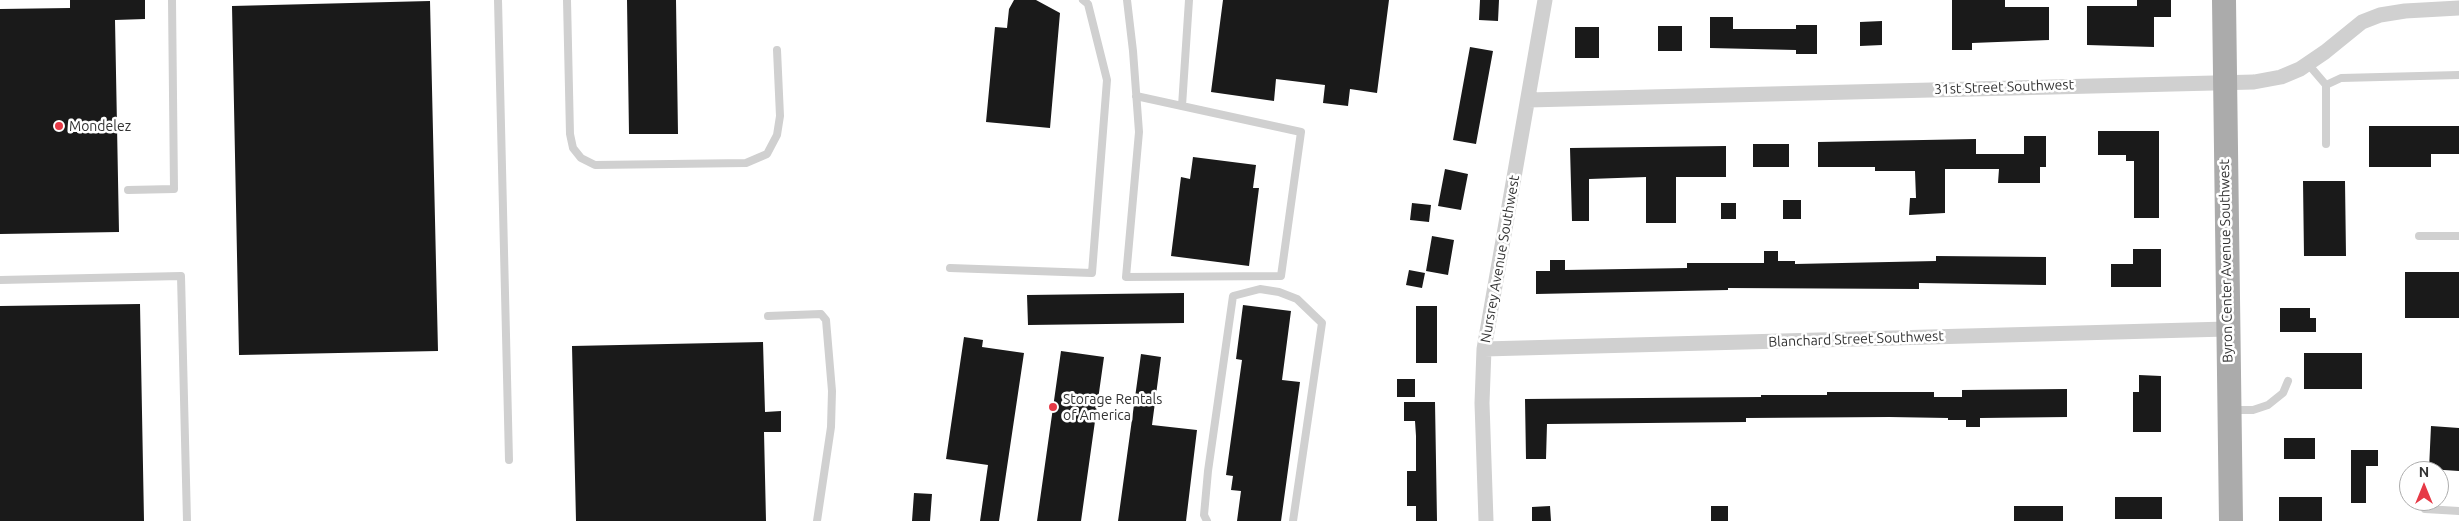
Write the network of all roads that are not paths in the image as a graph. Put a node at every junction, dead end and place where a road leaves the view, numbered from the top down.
1 (172, 0) edge
2 (498, 0) edge
3 (566, 0) edge
4 (1127, 0) edge
5 (1190, 0) edge
6 (1545, 0) edge
7 (2224, 0) edge
8 (1087, 1) edge
9 (2427, 5) edge
10 (2459, 8) edge
11 (777, 50) dead end
12 (2308, 64) junction
13 (2459, 75) edge
14 (2224, 83) junction
15 (2326, 85) junction
16 (1136, 96) junction
17 (1528, 100) junction
18 (1182, 106) junction
19 (2326, 144) dead end
20 (128, 190) dead end
21 (2419, 236) dead end
22 (2459, 236) edge
23 (950, 268) dead end
24 (1281, 276) junction
25 (0, 280) edge
26 (1279, 292) junction
27 (768, 316) dead end
28 (2227, 329) junction
29 (1484, 350) junction
30 (2288, 380) dead end
31 (2228, 410) junction
32 (509, 460) dead end
33 (187, 521) edge
34 (817, 521) edge
35 (1207, 521) edge
36 (1293, 521) edge
37 (1486, 521) edge
38 (2230, 521) edge

1 - 20 lane
2 - 32 lane
3 - 11 lane
4 - 16 lane
5 - 18 lane
6 - 17 street, Nursrey Avenue Southwest
7 - 14 main road, Byron Center Avenue Southwest
8 - 23 lane
9 - 10 street, 31st Street Southwest
9 - 12 street, 31st Street Southwest
12 - 14 street, 31st Street Southwest
12 - 15 lane
13 - 15 lane
14 - 17 street, 31st Street Southwest
14 - 28 main road, Byron Center Avenue Southwest
15 - 19 lane
16 - 18 lane
16 - 24 lane
17 - 29 street, Nursrey Avenue Southwest
18 - 24 lane
21 - 22 lane
24 - 26 lane
25 - 33 lane
26 - 35 lane
26 - 36 lane
27 - 34 lane
28 - 29 street, Blanchard Street Southwest
28 - 31 main road, Byron Center Avenue Southwest
29 - 37 street, Nursrey Avenue Southwest
30 - 31 lane
31 - 38 main road, Byron Center Avenue Southwest

